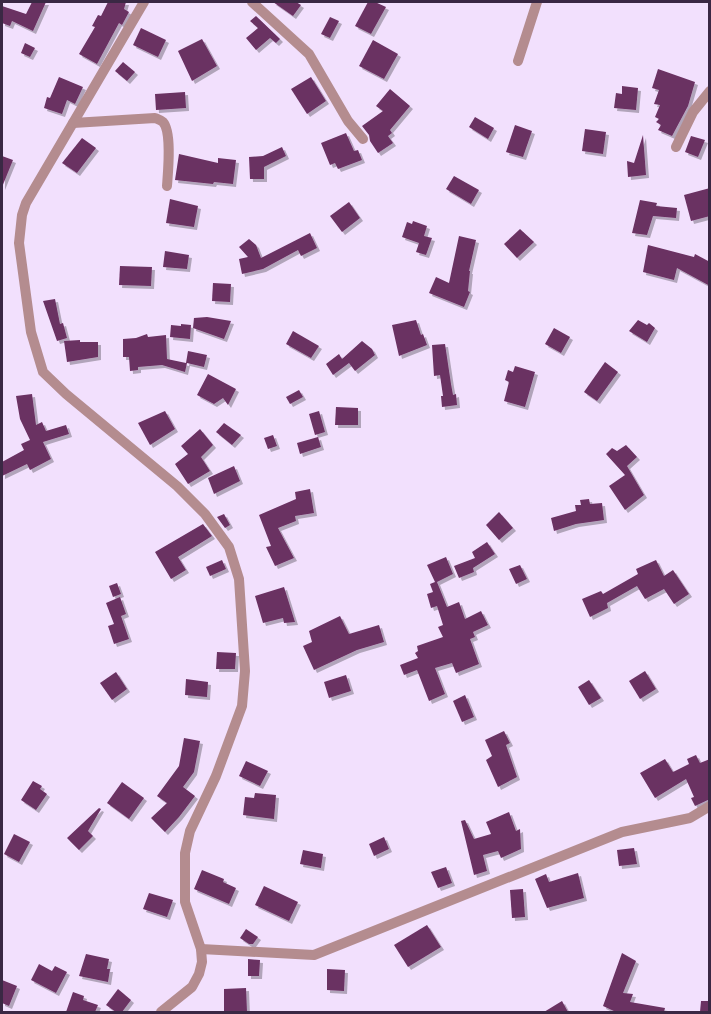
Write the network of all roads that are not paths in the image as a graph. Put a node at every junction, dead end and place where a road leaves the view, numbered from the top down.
1 (144, 2) edge
2 (252, 2) edge
3 (537, 2) edge
4 (518, 61) dead end
5 (710, 91) edge
6 (73, 123) junction
7 (363, 139) dead end
8 (676, 147) dead end
9 (167, 186) dead end
10 (710, 806) edge
11 (201, 949) junction
12 (161, 1012) edge

1 - 6 street
2 - 7 street
3 - 4 street
5 - 8 street
6 - 9 street
6 - 11 street
10 - 11 street
11 - 12 street

